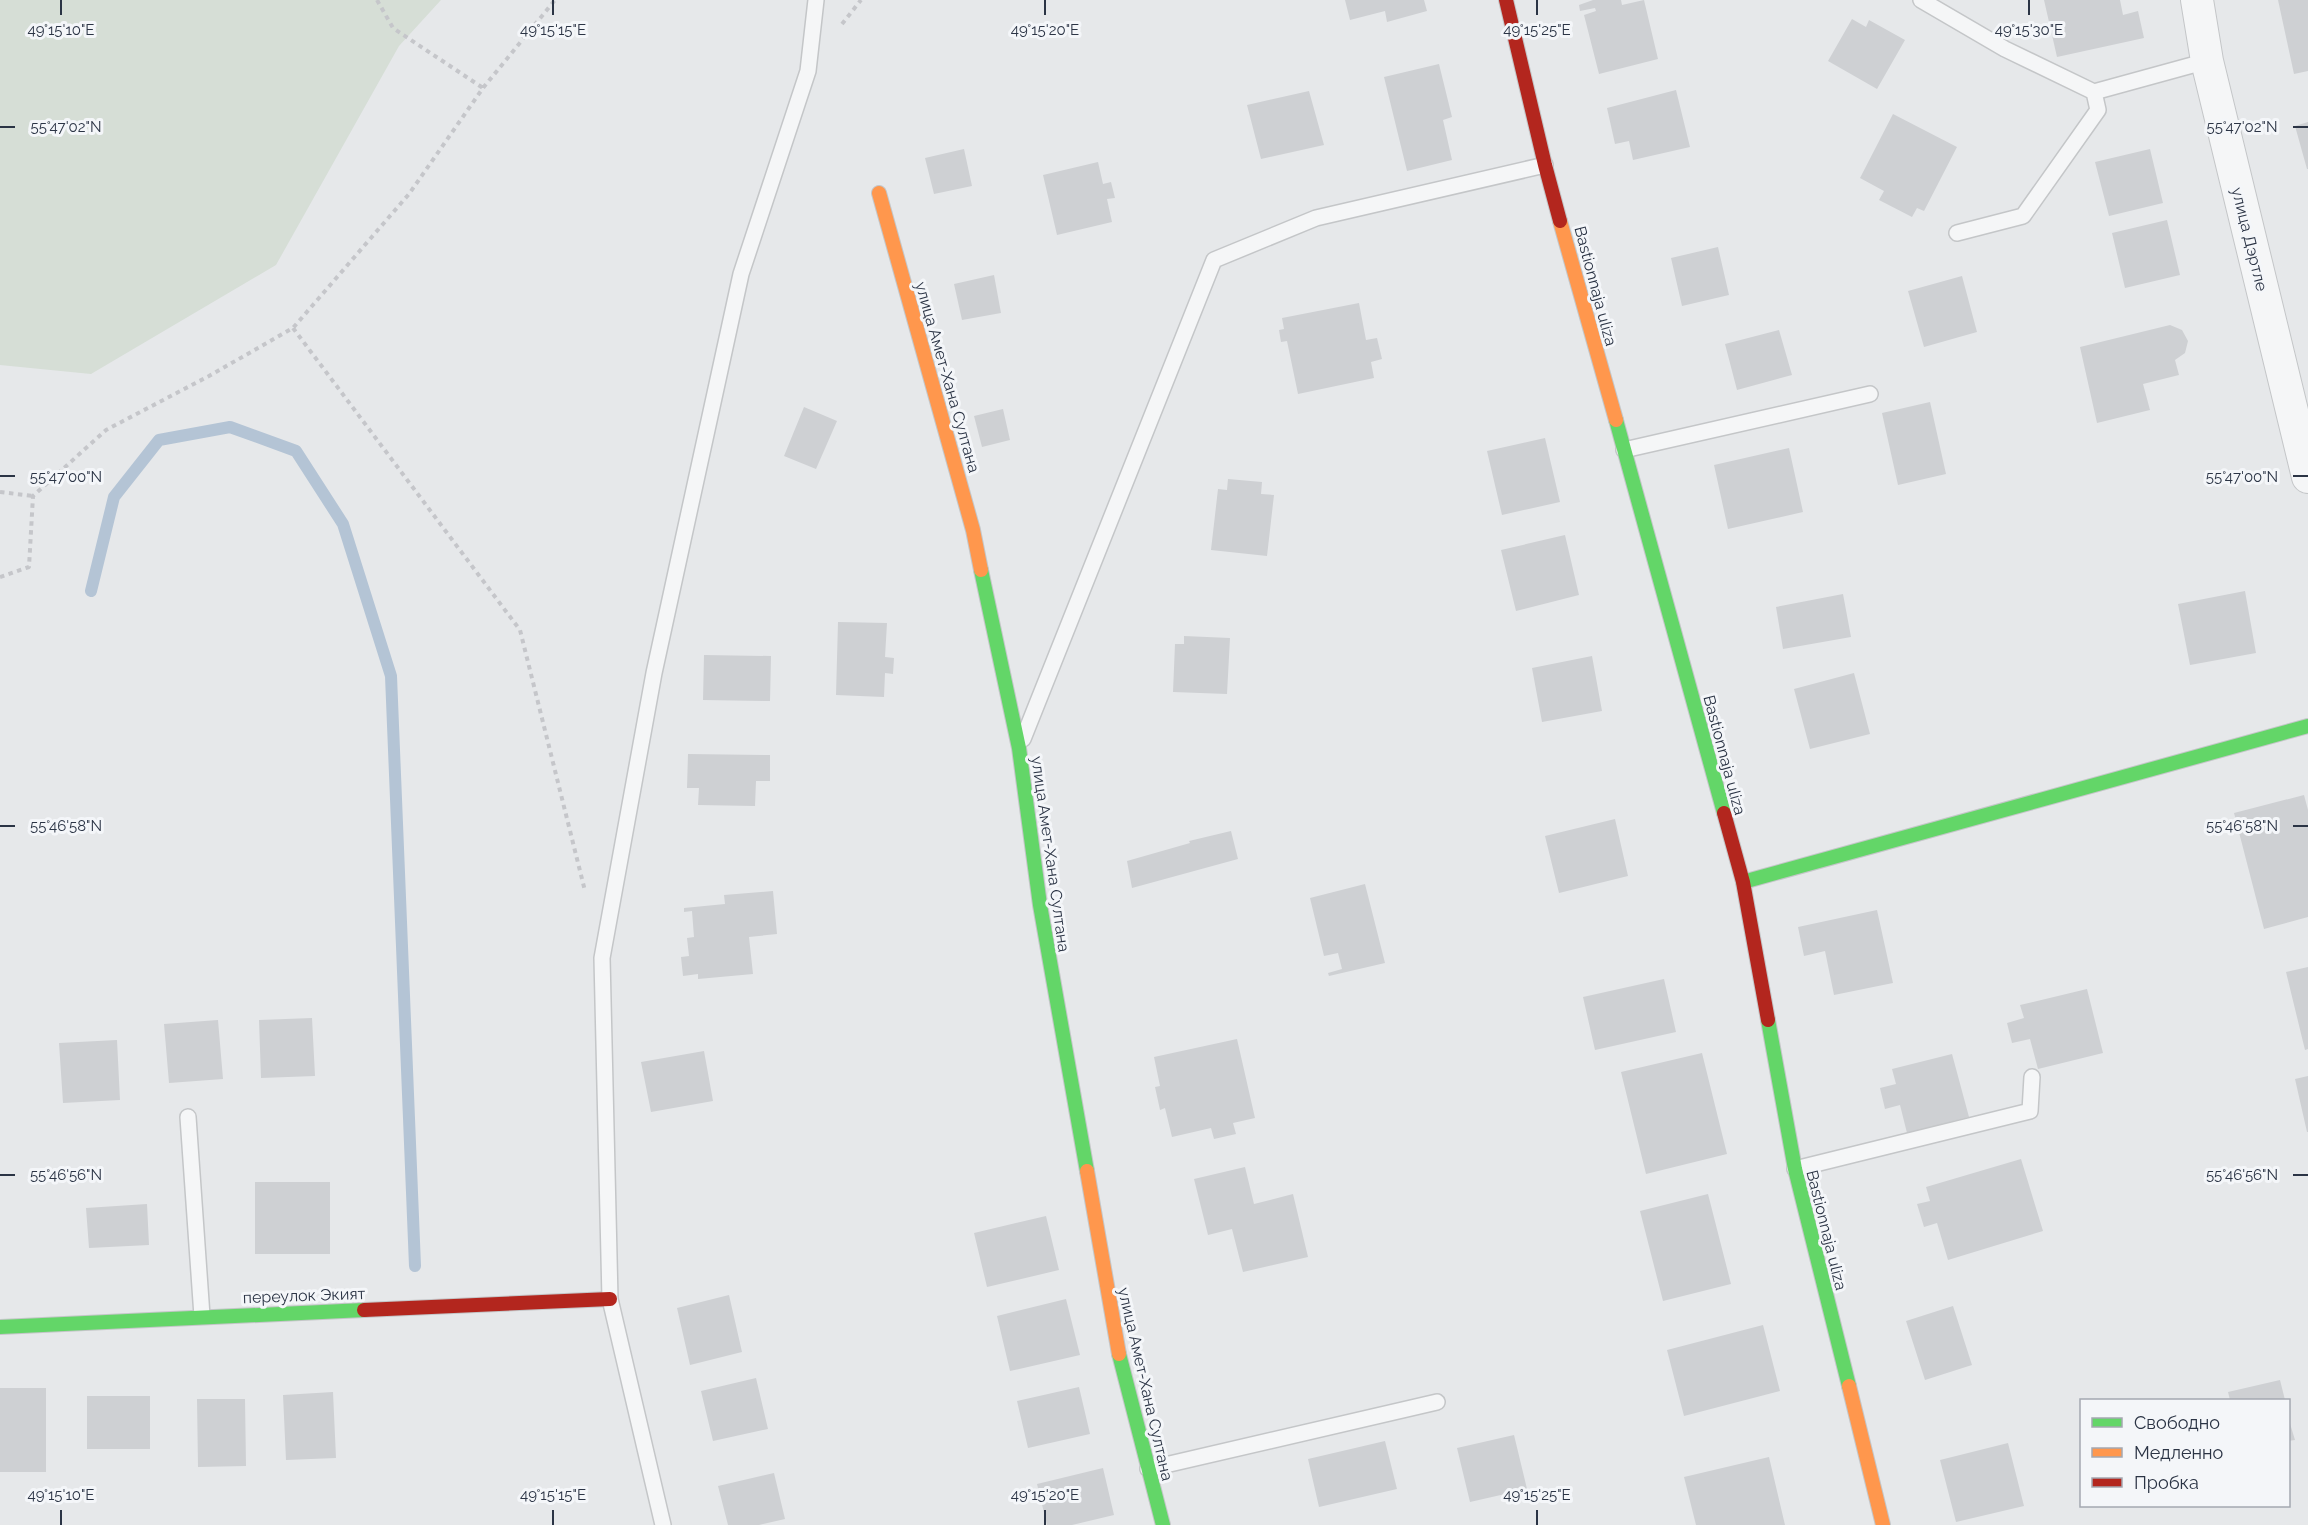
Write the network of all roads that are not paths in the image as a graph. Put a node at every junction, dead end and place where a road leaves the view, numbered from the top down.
1 (816, 0) edge
2 (1506, 0) edge
3 (1921, 0) edge
4 (2197, 0) edge
5 (2207, 61) junction
6 (2094, 92) junction
7 (1545, 165) junction
8 (879, 193) dead end
9 (1957, 233) dead end
10 (1869, 394) dead end
11 (2302, 426) edge
12 (1624, 450) junction
13 (2308, 477) edge
14 (2308, 726) edge
15 (1019, 748) junction
16 (1743, 882) junction
17 (2032, 1077) dead end
18 (188, 1117) dead end
19 (1796, 1169) junction
20 (610, 1299) junction
21 (202, 1316) junction
22 (0, 1327) edge
23 (1437, 1402) dead end
24 (1148, 1469) junction
25 (663, 1525) edge
26 (1163, 1525) edge
27 (1882, 1525) edge

1 - 20 lane
2 - 7 street, Bastionnaja uliza
3 - 6 lane
4 - 5 street, улица Дэртле
5 - 6 lane
5 - 11 street, улица Дэртле
6 - 9 lane
7 - 12 street, Bastionnaja uliza
7 - 15 lane
8 - 15 street, улица Амет-Хана Султана
10 - 12 lane
11 - 13 street, улица Дэртле
12 - 16 street, Bastionnaja uliza
14 - 16 street
15 - 24 street, улица Амет-Хана Султана
16 - 19 street, Bastionnaja uliza
17 - 19 lane
18 - 21 lane
19 - 27 street, Bastionnaja uliza
20 - 21 street, переулок Экият
20 - 25 lane
21 - 22 street, переулок Экият
23 - 24 lane
24 - 26 street, улица Амет-Хана Султана

